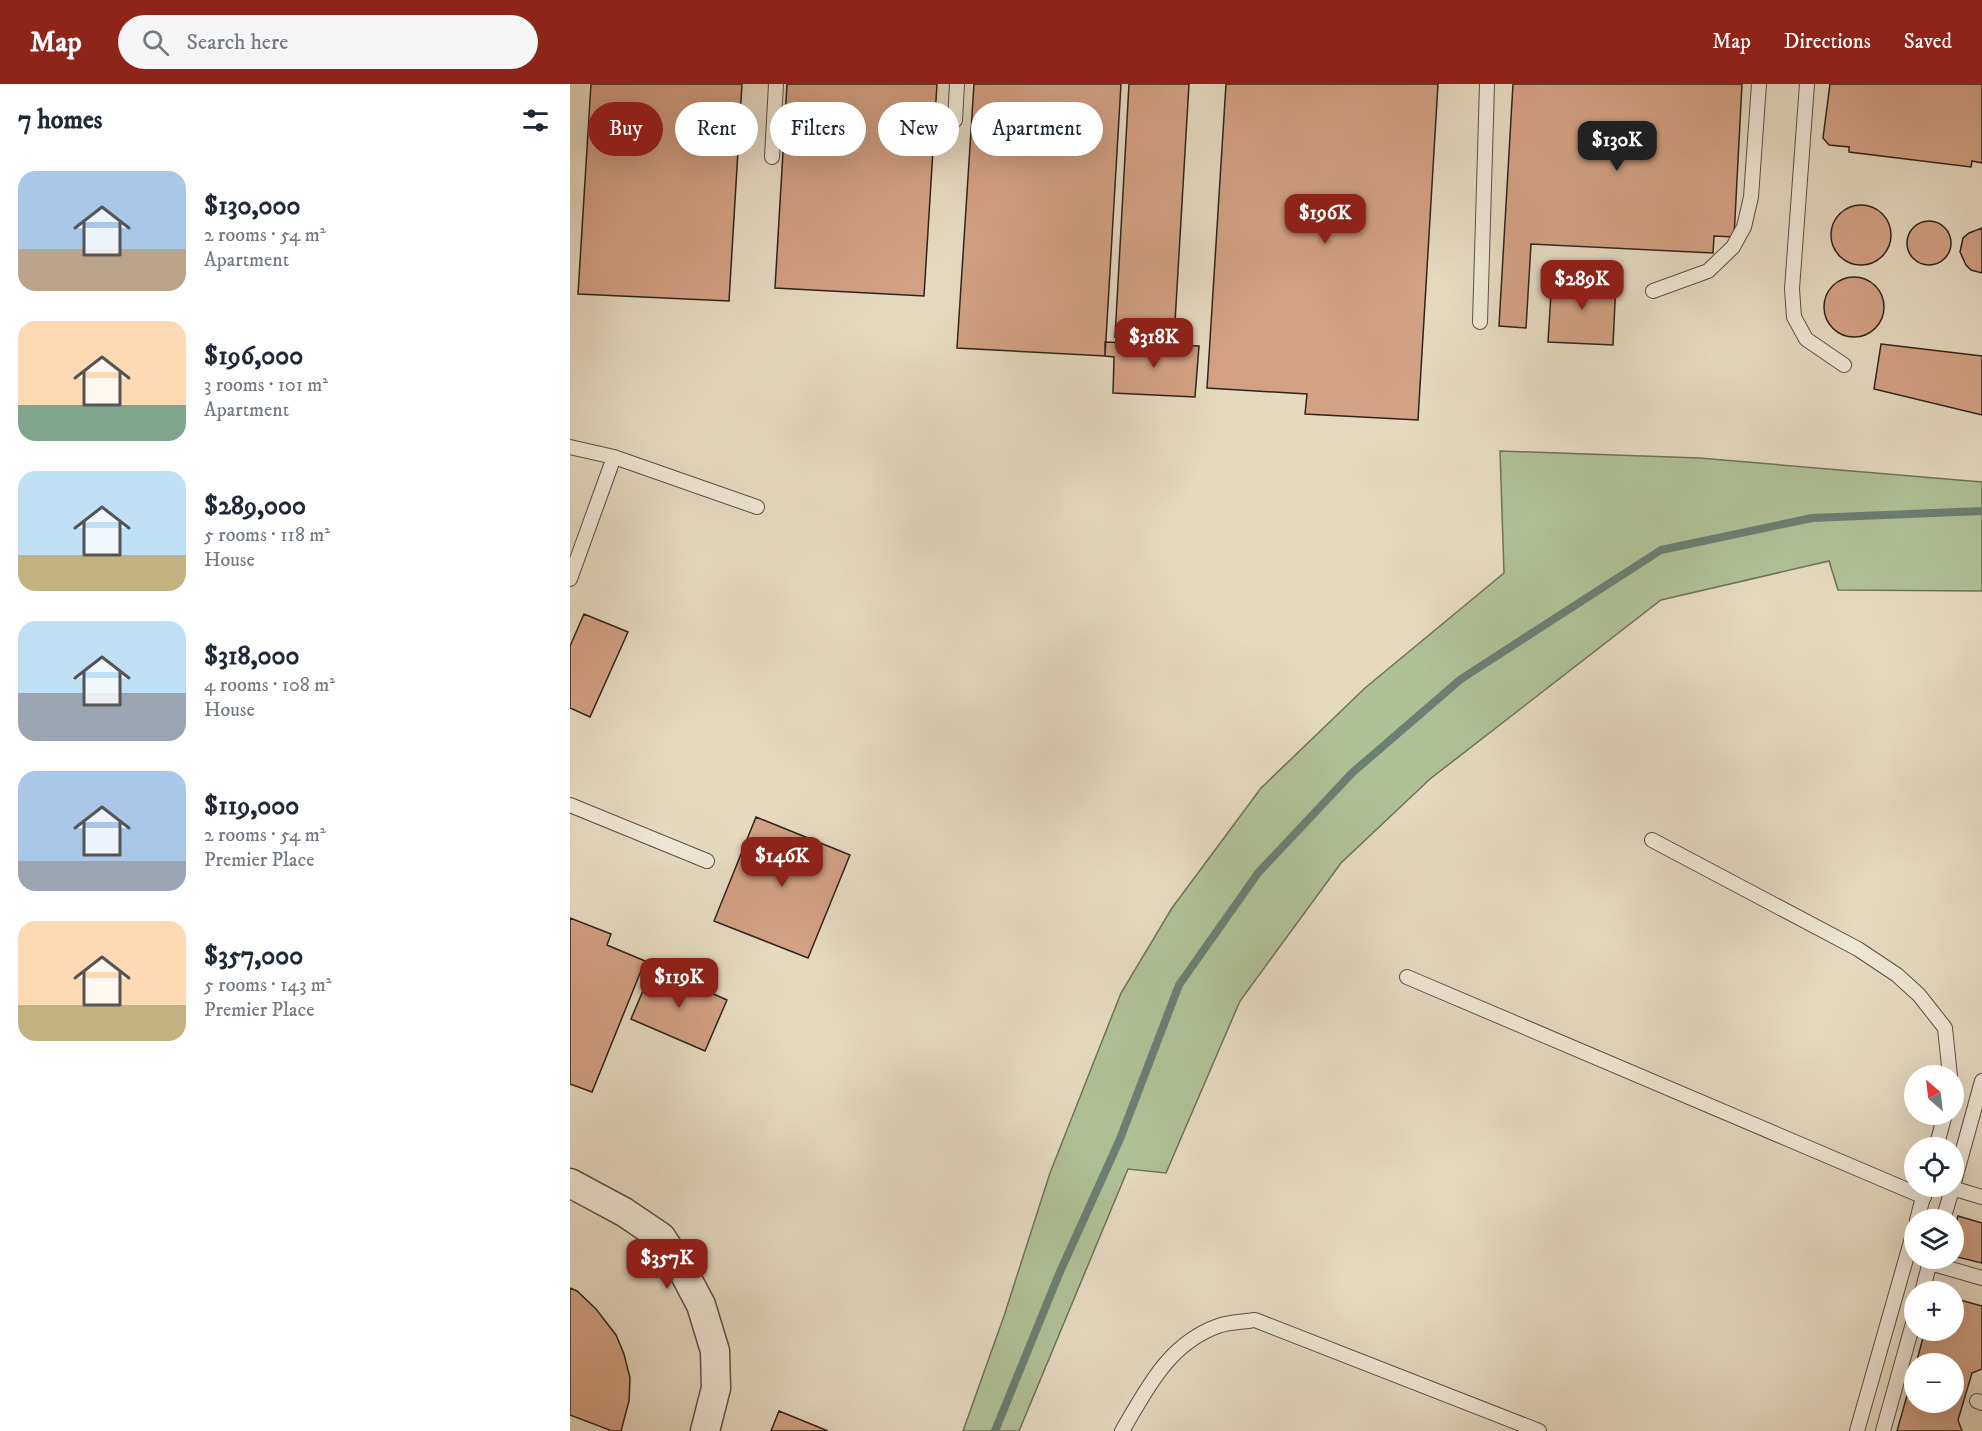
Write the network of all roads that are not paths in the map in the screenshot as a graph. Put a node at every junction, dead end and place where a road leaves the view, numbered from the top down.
1 (776, 84) edge
2 (957, 84) edge
3 (1487, 84) edge
4 (1759, 84) edge
5 (1808, 84) edge
6 (956, 102) edge
7 (772, 157) dead end
8 (1653, 291) dead end
9 (1480, 322) dead end
10 (1844, 365) dead end
11 (570, 447) edge
12 (614, 457) junction
13 (757, 507) dead end
14 (570, 579) edge
15 (570, 805) edge
16 (1652, 840) dead end
17 (707, 861) dead end
18 (1407, 977) dead end
19 (1949, 1065) edge
20 (1982, 1081) edge
21 (1964, 1147) edge
22 (570, 1183) edge
23 (1904, 1183) edge
24 (1964, 1191) edge
25 (1982, 1197) edge
26 (1904, 1266) edge
27 (1955, 1269) edge
28 (1982, 1278) edge
29 (1908, 1341) edge
30 (1124, 1430) edge
31 (705, 1431) edge
32 (1539, 1431) edge
33 (1857, 1431) edge
34 (1883, 1431) edge

1 - 7 lane
2 - 6 lane
3 - 9 lane
4 - 8 lane
5 - 10 lane
11 - 12 lane
12 - 13 lane
12 - 14 lane
15 - 17 lane
16 - 19 lane
18 - 23 lane
20 - 21 lane
22 - 31 street
24 - 25 lane
26 - 33 lane
27 - 28 lane
29 - 34 lane
30 - 32 lane

